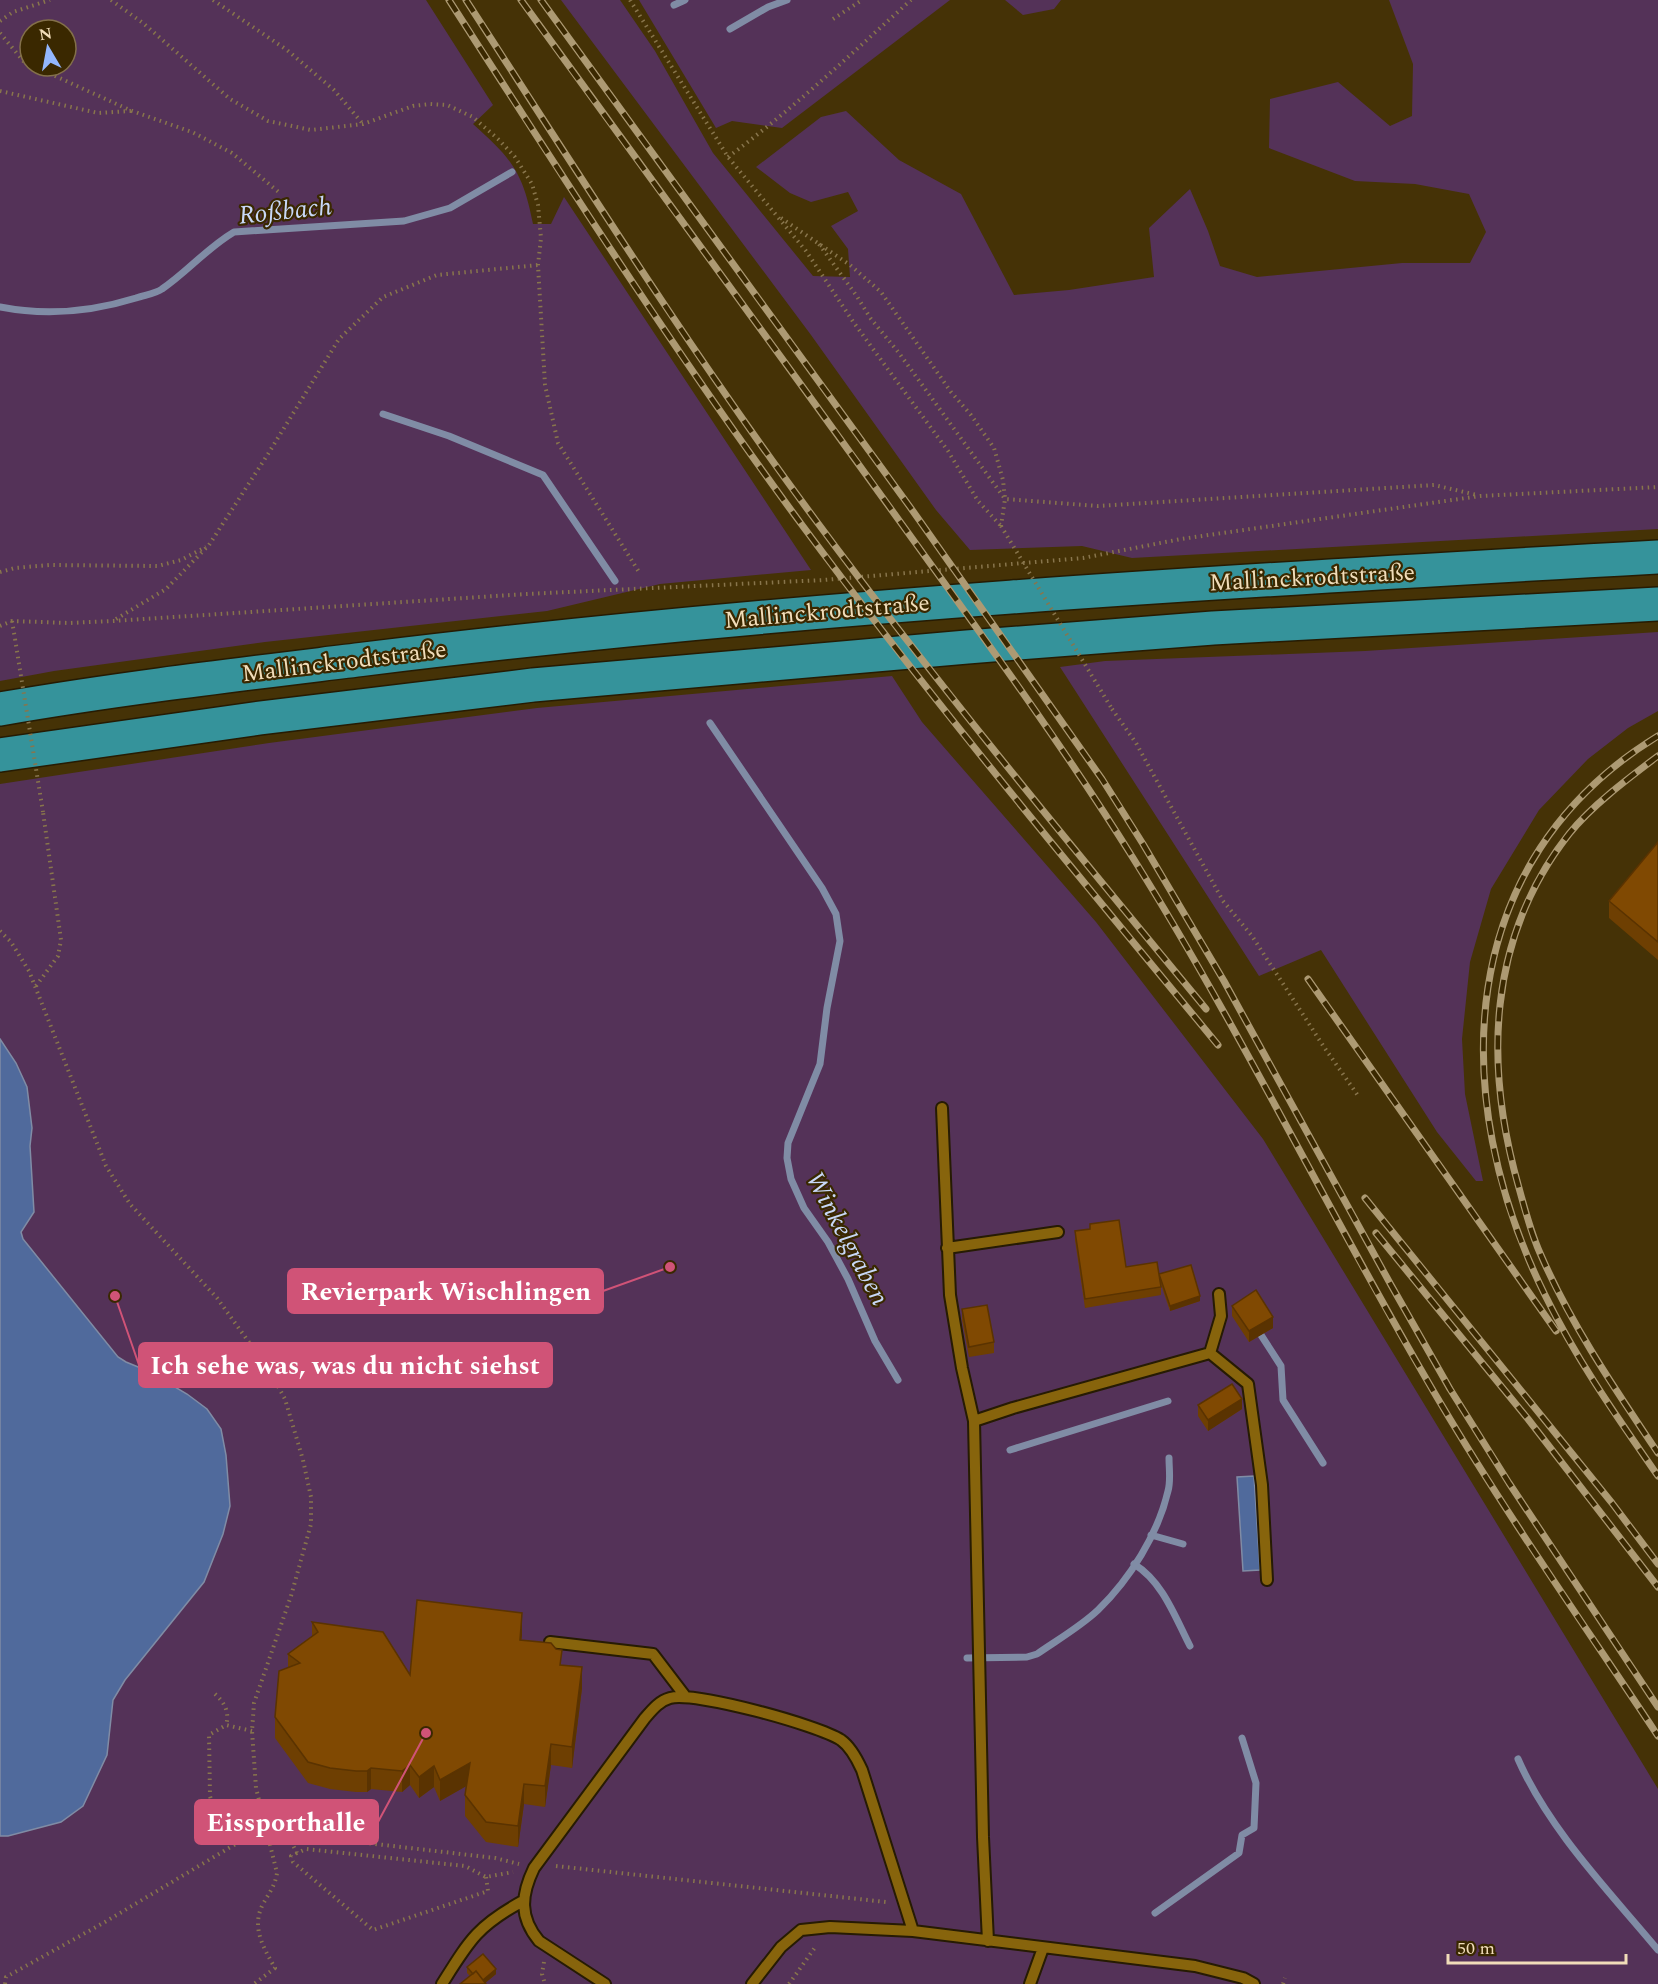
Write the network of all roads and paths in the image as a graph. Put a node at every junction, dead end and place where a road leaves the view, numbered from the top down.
1 (50, 0) edge
2 (111, 0) edge
3 (213, 0) edge
4 (630, 0) edge
5 (861, 0) edge
6 (910, 0) edge
7 (833, 19) dead end
8 (0, 21) edge
9 (0, 33) edge
10 (18, 55) edge
11 (60, 78) edge
12 (0, 91) edge
13 (132, 111) junction
14 (363, 124) junction
15 (728, 157) junction
16 (281, 195) dead end
17 (776, 214) junction
18 (819, 244) junction
19 (538, 265) junction
20 (1658, 487) edge
21 (1480, 496) junction
22 (1005, 499) junction
23 (1001, 526) junction
24 (209, 545) junction
25 (1658, 557) edge
26 (0, 572) edge
27 (639, 572) dead end
28 (1658, 604) edge
29 (12, 621) junction
30 (113, 621) junction
31 (0, 626) edge
32 (0, 709) edge
33 (0, 755) edge
34 (0, 931) edge
35 (35, 986) junction
36 (1359, 1097) dead end
37 (942, 1108) dead end
38 (1058, 1232) dead end
39 (947, 1248) junction
40 (1219, 1294) dead end
41 (1210, 1353) junction
42 (974, 1421) junction
43 (1267, 1580) dead end
44 (550, 1642) edge
45 (215, 1694) dead end
46 (685, 1696) junction
47 (226, 1725) junction
48 (252, 1731) junction
49 (264, 1824) junction
50 (267, 1835) junction
51 (288, 1836) junction
52 (297, 1853) junction
53 (534, 1868) junction
54 (486, 1877) junction
55 (523, 1901) junction
56 (904, 1904) junction
57 (830, 1927) junction
58 (913, 1931) junction
59 (988, 1941) junction
60 (1043, 1948) junction
61 (0, 1971) edge
62 (6, 1977) junction
63 (1285, 1978) dead end
64 (5, 1984) edge
65 (254, 1984) edge
66 (442, 1984) edge
67 (605, 1984) edge
68 (752, 1984) edge
69 (789, 1984) edge
70 (1030, 1984) edge
71 (1254, 1984) edge
72 (1283, 1984) edge

1 - 8 path
2 - 14 path
3 - 14 path
4 - 15 path
5 - 7 path
6 - 15 path
9 - 10 path
11 - 13 path
12 - 13 path
13 - 16 path
14 - 19 path
15 - 17 path
17 - 18 path
17 - 23 path
18 - 22 path
18 - 22 path
19 - 24 path
19 - 27 path
20 - 21 path
21 - 22 path
21 - 30 path
22 - 23 path
23 - 36 path, bridge
24 - 26 path
24 - 30 path
25 - 32 highway, Mallinckrodtstraße
28 - 33 highway, Mallinckrodtstraße
29 - 30 path
29 - 31 path
29 - 35 path, bridge
34 - 35 path
35 - 48 path
37 - 39 lane
38 - 39 lane
39 - 42 lane
40 - 41 lane
41 - 42 lane
41 - 43 lane
42 - 59 lane
44 - 46 lane
45 - 47 path
46 - 53 lane
46 - 56 lane
47 - 48 path
47 - 49 path
48 - 49 path
49 - 50 path
50 - 51 path
50 - 62 path
50 - 65 path
51 - 52 path
51 - 53 path
52 - 54 path
52 - 54 path
53 - 54 path
53 - 55 lane
53 - 56 path
55 - 66 lane
55 - 67 lane
56 - 58 lane
57 - 58 lane
57 - 68 lane
57 - 69 path
58 - 59 lane
59 - 60 lane
60 - 70 lane
60 - 71 lane
61 - 62 path
62 - 64 path
63 - 72 path

